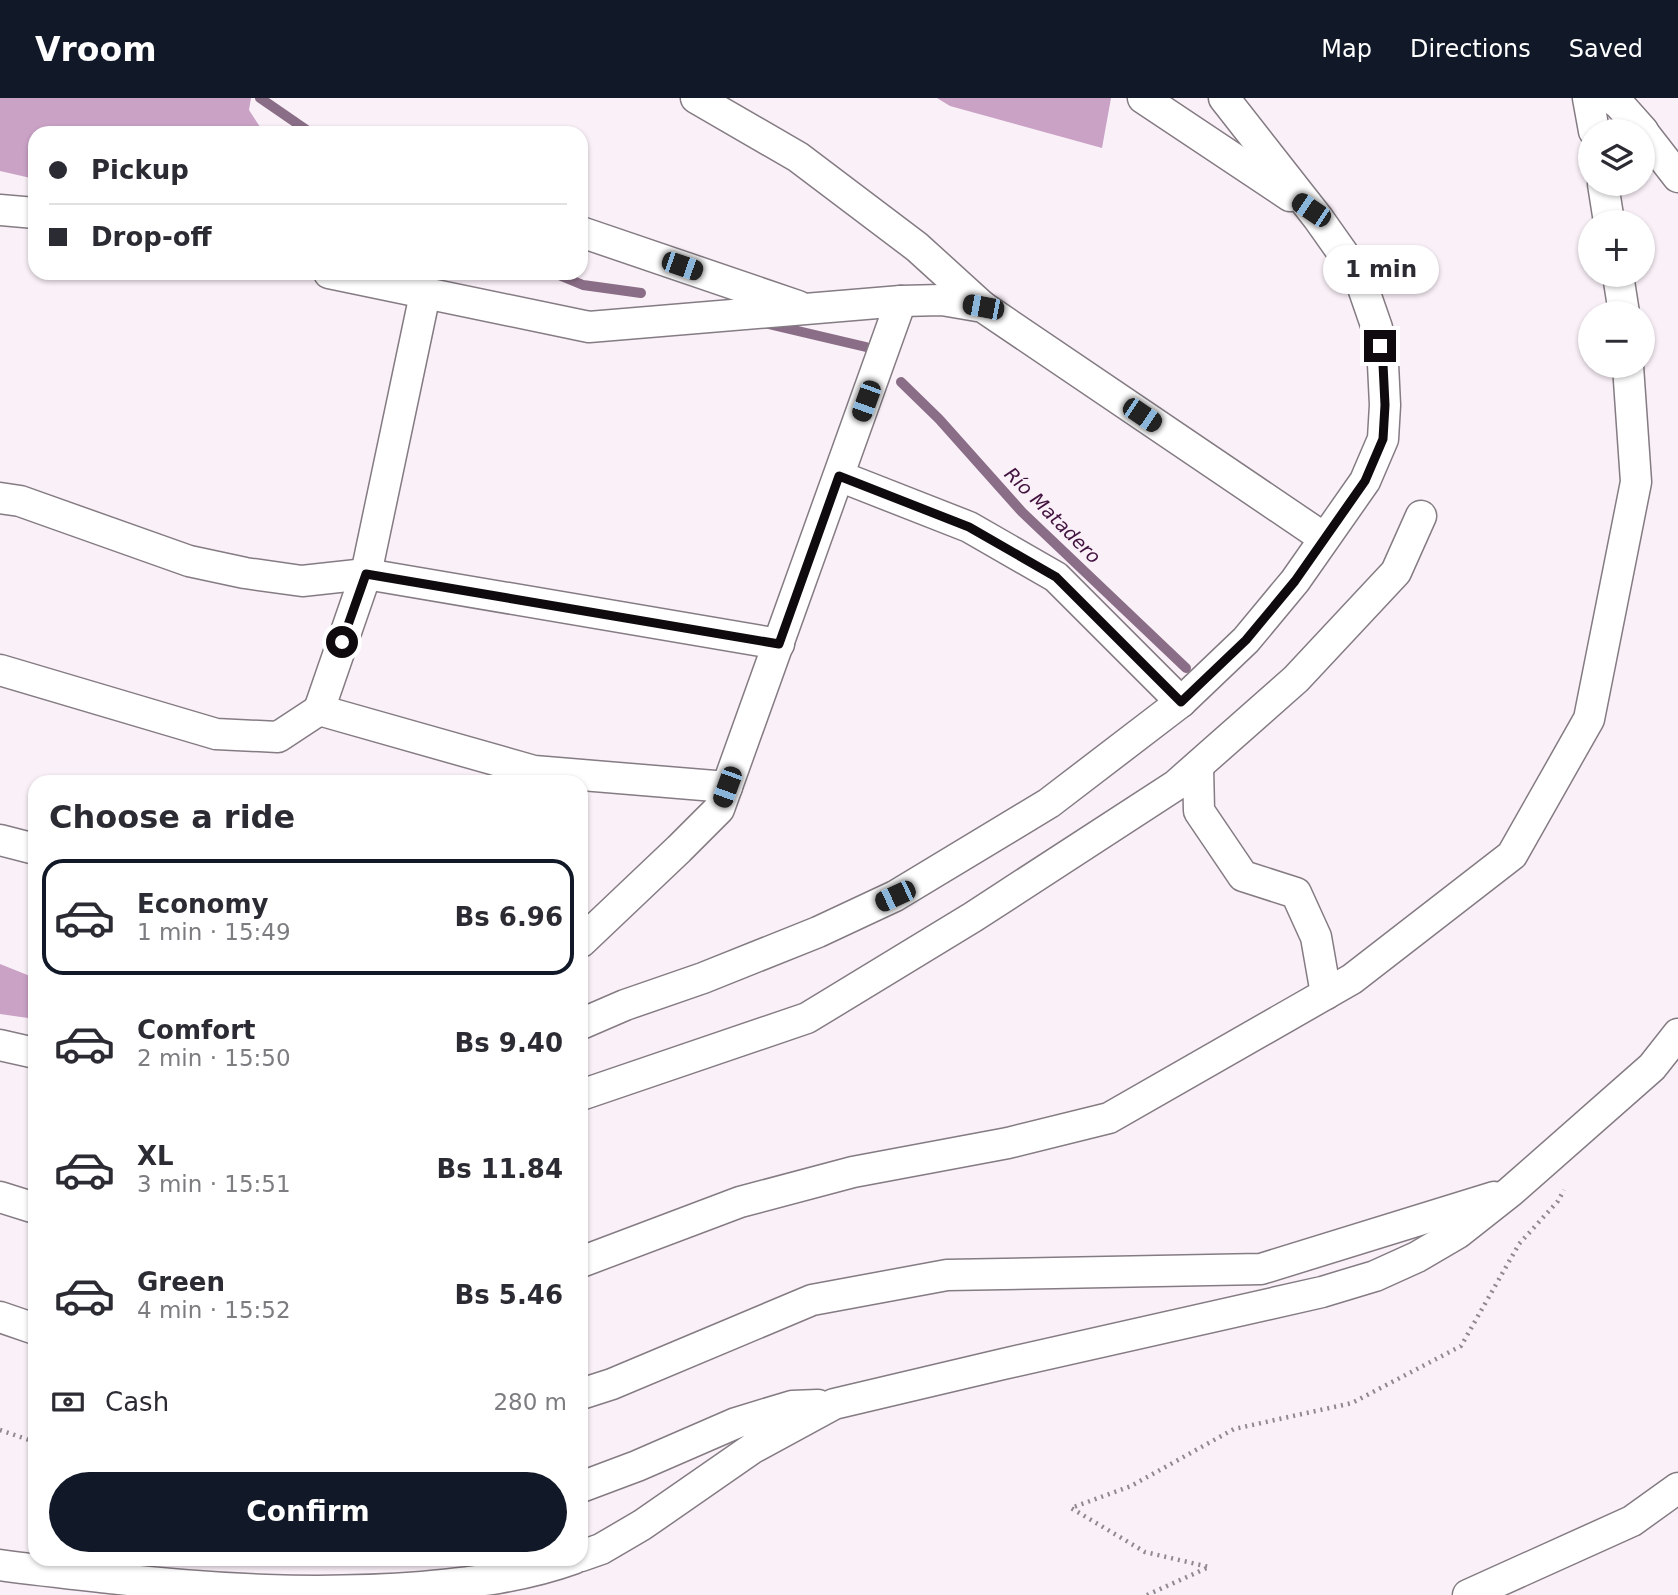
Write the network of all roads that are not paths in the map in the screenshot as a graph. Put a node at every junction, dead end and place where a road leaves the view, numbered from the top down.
1 (696, 98) edge
2 (1143, 98) edge
3 (1224, 98) edge
4 (1588, 98) edge
5 (1611, 98) edge
6 (1592, 119) edge
7 (1632, 119) edge
8 (1655, 147) edge
9 (1678, 177) edge
10 (0, 210) edge
11 (1311, 210) junction
12 (28, 212) edge
13 (588, 234) edge
14 (361, 280) edge
15 (425, 294) junction
16 (901, 301) junction
17 (983, 307) junction
18 (809, 309) junction
19 (1629, 378) edge
20 (839, 476) junction
21 (0, 498) edge
22 (1421, 516) dead end
23 (1324, 538) junction
24 (366, 574) junction
25 (779, 644) junction
26 (0, 670) edge
27 (1181, 702) junction
28 (319, 710) junction
29 (1198, 766) junction
30 (582, 775) edge
31 (588, 775) edge
32 (727, 787) junction
33 (0, 840) edge
34 (28, 847) edge
35 (618, 906) junction
36 (588, 910) edge
37 (588, 935) edge
38 (1326, 994) junction
39 (588, 1021) edge
40 (1678, 1034) edge
41 (0, 1045) edge
42 (28, 1051) edge
43 (588, 1092) edge
44 (1510, 1192) junction
45 (0, 1197) edge
46 (28, 1206) edge
47 (588, 1259) edge
48 (0, 1317) edge
49 (28, 1327) edge
50 (588, 1392) edge
51 (834, 1404) junction
52 (588, 1484) edge
53 (1678, 1488) edge
54 (588, 1554) edge
55 (0, 1564) edge
56 (552, 1566) edge
57 (1468, 1595) edge

1 - 17 street
2 - 11 street
3 - 11 street
4 - 6 street
5 - 7 street
8 - 9 street
10 - 12 street
11 - 23 street
13 - 18 street
14 - 15 street
15 - 18 street
15 - 24 street
16 - 17 street
16 - 18 street
16 - 20 street
17 - 23 street
19 - 38 street
20 - 25 street
20 - 27 street
21 - 24 street
22 - 29 street
23 - 27 street
24 - 25 street
24 - 28 street
25 - 32 street
26 - 28 street
27 - 39 street
28 - 30 street
29 - 38 street
29 - 43 street
31 - 32 street
32 - 35 street
33 - 34 street
35 - 36 street
35 - 37 street
38 - 47 street
40 - 44 street
41 - 42 street
44 - 50 street
44 - 51 street
45 - 46 street
48 - 49 street
51 - 52 street
51 - 54 street
53 - 57 street
55 - 56 street

